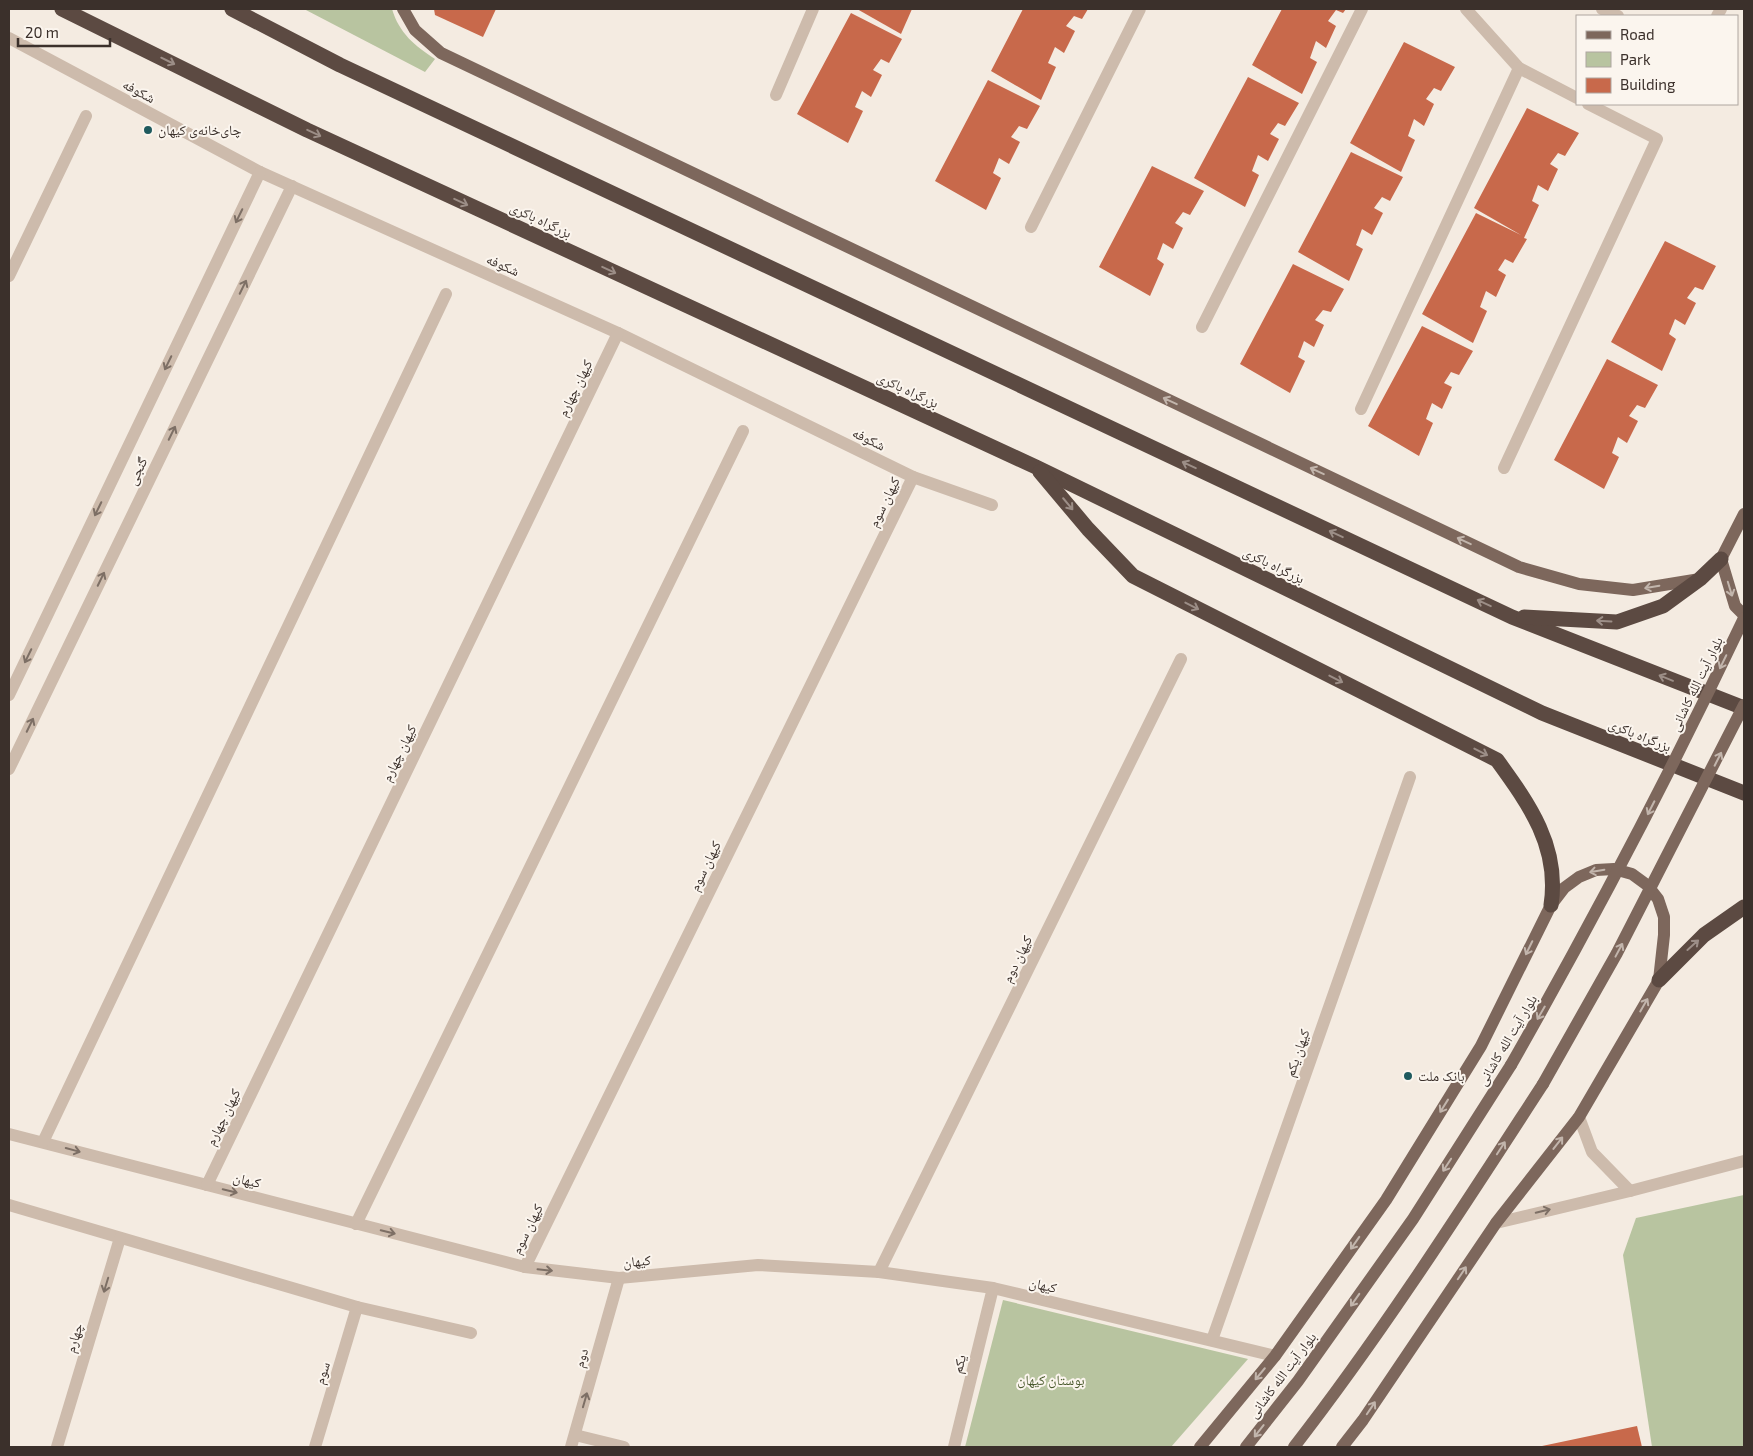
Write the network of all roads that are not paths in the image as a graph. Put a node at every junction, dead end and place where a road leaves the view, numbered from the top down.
1 (62, 9) edge
2 (232, 9) edge
3 (403, 9) edge
4 (813, 9) edge
5 (1140, 9) edge
6 (1362, 9) edge
7 (1466, 9) edge
8 (1602, 9) edge
9 (1616, 15) edge
10 (9, 38) edge
11 (1519, 68) junction
12 (776, 95) dead end
13 (1576, 97) edge
14 (1590, 105) edge
15 (86, 116) dead end
16 (260, 172) junction
17 (292, 186) junction
18 (1031, 227) dead end
19 (9, 276) edge
20 (446, 294) dead end
21 (1202, 327) dead end
22 (618, 333) junction
23 (1361, 409) dead end
24 (743, 431) dead end
25 (1036, 467) junction
26 (1504, 468) dead end
27 (913, 477) junction
28 (992, 505) dead end
29 (1744, 514) edge
30 (1721, 559) junction
31 (1700, 579) junction
32 (1512, 617) junction
33 (1744, 617) edge
34 (1181, 660) dead end
35 (9, 695) edge
36 (1744, 707) edge
37 (9, 769) edge
38 (1410, 777) dead end
39 (1744, 793) edge
40 (1551, 905) junction
41 (1744, 908) edge
42 (1658, 980) junction
43 (1579, 1117) junction
44 (9, 1134) edge
45 (42, 1142) junction
46 (1744, 1161) edge
47 (207, 1185) junction
48 (1630, 1190) junction
49 (9, 1204) edge
50 (1496, 1223) junction
51 (356, 1224) junction
52 (120, 1238) junction
53 (525, 1267) junction
54 (879, 1272) junction
55 (619, 1278) junction
56 (993, 1288) junction
57 (357, 1306) junction
58 (472, 1332) dead end
59 (1212, 1340) junction
60 (1276, 1356) junction
61 (573, 1441) edge
62 (57, 1447) edge
63 (315, 1447) edge
64 (624, 1447) edge
65 (954, 1447) edge
66 (1200, 1447) edge
67 (1246, 1447) edge
68 (1294, 1447) edge
69 (1342, 1447) edge

1 -> 25 highway, بزرگراه باکری
32 -> 2 highway
31 -> 3 main road
4 - 12 street
5 - 18 street
6 - 21 street
7 - 11 street
8 - 9 street
10 - 16 street, شکوفه
11 - 13 street
11 - 23 street
14 - 26 street
15 - 19 street
16 - 17 street, شکوفه
16 -> 35 street, گنجی
17 - 22 street, شکوفه
37 -> 17 street, گنجی
20 - 45 street
22 - 27 street, شکوفه
22 - 47 street, کیهان چهارم
24 - 51 street
25 - 39 highway, بزرگراه باکری
25 -> 40 highway
27 - 28 street, شکوفه
27 - 53 street, کیهان سوم
29 - 30 main road
30 - 31 highway
30 -> 33 main road
31 -> 32 highway
36 -> 32 highway
33 -> 67 main road, بلوار آیت الله کاشانی, bridge
34 - 54 street, کیهان دوم
68 -> 36 main road, bridge
38 - 59 street, کیهان یکم
42 -> 40 main road
40 -> 60 main road
42 -> 41 highway
43 -> 42 main road
43 - 48 street
50 -> 43 main road
44 - 45 street, کیهان
45 -> 47 street, کیهان
46 - 48 street
47 -> 51 street, کیهان
50 -> 48 street
49 - 52 street
69 -> 50 main road
51 -> 53 street, کیهان
52 - 57 street
52 -> 62 street, چهارم
53 -> 55 street, کیهان
54 - 55 street, کیهان
54 - 56 street, کیهان
61 -> 55 street, دوم
56 - 59 street, کیهان
56 - 65 street, یکم
57 - 58 street
57 - 63 street, سوم
59 - 60 street, کیهان
60 -> 66 main road
61 - 64 street

